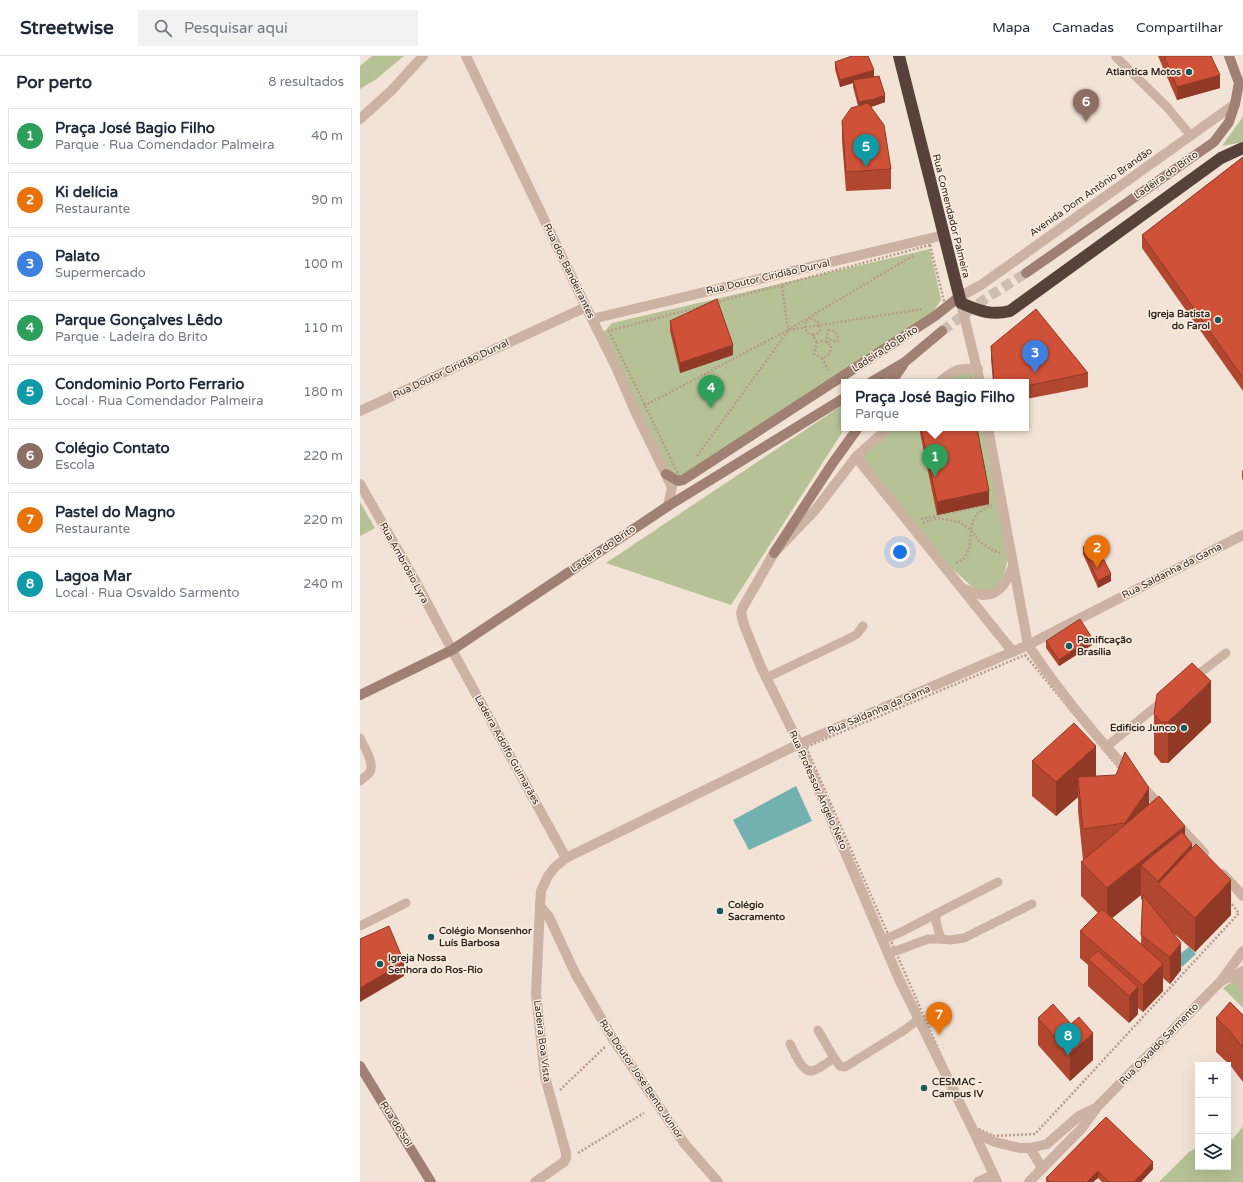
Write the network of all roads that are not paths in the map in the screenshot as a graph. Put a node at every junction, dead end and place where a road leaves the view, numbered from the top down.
1 (423, 56) edge
2 (466, 56) edge
3 (899, 56) edge
4 (1229, 56) edge
5 (1116, 58) dead end
6 (1235, 104) junction
7 (360, 119) edge
8 (1191, 136) junction
9 (1243, 148) edge
10 (942, 236) junction
11 (1026, 273) tunnel mouth
12 (960, 300) junction
13 (586, 307) junction
14 (592, 319) junction
15 (942, 331) tunnel mouth
16 (905, 362) junction
17 (978, 369) junction
18 (876, 379) edge
19 (893, 379) edge
20 (944, 379) edge
21 (980, 379) edge
22 (841, 400) edge
23 (360, 411) edge
24 (856, 431) edge
25 (885, 431) edge
26 (988, 431) edge
27 (856, 457) junction
28 (666, 474) junction
29 (360, 484) edge
30 (672, 487) junction
31 (689, 493) junction
32 (668, 506) junction
33 (1243, 535) edge
34 (774, 553) junction
35 (1013, 566) junction
36 (962, 588) junction
37 (863, 626) dead end
38 (1028, 645) junction
39 (450, 646) junction
40 (1013, 652) junction
41 (1226, 653) dead end
42 (766, 678) junction
43 (1185, 684) edge
44 (1173, 693) edge
45 (360, 695) edge
46 (360, 738) edge
47 (799, 744) junction
48 (1106, 747) junction
49 (360, 781) edge
50 (566, 858) junction
51 (998, 882) dead end
52 (1243, 896) edge
53 (406, 903) dead end
54 (1032, 904) dead end
55 (540, 906) junction
56 (936, 914) junction
57 (360, 926) edge
58 (886, 938) junction
59 (941, 939) junction
60 (1243, 951) edge
61 (892, 952) junction
62 (1238, 974) edge
63 (1221, 981) junction
64 (1243, 987) edge
65 (919, 1019) junction
66 (818, 1030) dead end
67 (790, 1044) dead end
68 (834, 1058) junction
69 (360, 1066) edge
70 (1097, 1107) junction
71 (974, 1132) junction
72 (1030, 1148) junction
73 (1042, 1168) junction
74 (995, 1178) edge
75 (431, 1182) edge
76 (535, 1182) edge
77 (718, 1182) edge
78 (978, 1182) edge
79 (1029, 1182) edge

1 - 7 street
2 - 13 street, Rua dos Bandeirantes
3 - 10 highway, Rua Comendador Palmeira
4 - 6 main road, Ladeira do Brito
5 - 8 lane
6 - 8 street, Avenida Dom Antônio Brandão
6 - 11 main road, Ladeira do Brito
8 - 12 street, Avenida Dom Antônio Brandão
9 - 12 highway
10 - 12 highway, Rua Comendador Palmeira
10 - 14 street, Rua Doutor Ciridião Durval
12 - 17 street, Rua Comendador Palmeira
12 - 28 main road, Ladeira do Brito
13 - 14 street, Rua dos Bandeirantes
13 - 23 street, Rua Doutor Ciridião Durval
14 - 28 street, Rua dos Bandeirantes
15 - 16 main road, Ladeira do Brito
16 - 18 main road, Ladeira do Brito
16 - 19 main road
17 - 20 street
17 - 21 street, Rua Comendador Palmeira
22 - 31 main road, Ladeira do Brito
24 - 34 main road
25 - 27 street, Rua Professor Ângelo Neto
26 - 35 street
27 - 34 street, Rua Professor Ângelo Neto
27 - 36 street
28 - 30 street, Rua dos Bandeirantes
29 - 39 street, Rua Ambrósio Lyra
30 - 31 street
30 - 32 street
31 - 32 main road, Ladeira do Brito
32 - 39 main road, Ladeira do Brito
33 - 38 street, Rua Saldanha da Gama
34 - 42 street, Rua Professor Ângelo Neto
35 - 36 street
35 - 38 street
36 - 40 street
37 - 42 lane
38 - 40 street, Rua Saldanha da Gama
38 - 48 street
39 - 45 main road, Ladeira do Brito
39 - 50 street, Ladeira Adolfo Guimarães
40 - 47 street, Rua Saldanha da Gama
41 - 43 lane
42 - 47 street, Rua Professor Ângelo Neto
44 - 48 lane
46 - 49 lane
47 - 50 street, Rua Saldanha da Gama
47 - 58 street, Rua Professor Ângelo Neto
48 - 52 street
50 - 55 street, Rua Saldanha da Gama
51 - 56 lane
53 - 57 lane
54 - 59 lane
55 - 76 street, Ladeira Boa Vista
55 - 77 street, Rua Doutor José Bento Júnior
56 - 58 lane
56 - 59 lane
58 - 61 street, Rua Professor Ângelo Neto
59 - 61 lane
60 - 63 street, Rua Osvaldo Sarmento
61 - 65 street, Rua Professor Ângelo Neto
62 - 63 street, Rua Osvaldo Sarmento
62 - 64 lane
63 - 70 street, Rua Osvaldo Sarmento
65 - 68 lane
65 - 71 street, Rua Professor Ângelo Neto
66 - 68 lane
67 - 68 lane
69 - 75 main road, Rua do Sol
70 - 72 street, Rua Osvaldo Sarmento
70 - 73 street, Rua Osvaldo Sarmento
71 - 72 street, Rua Osvaldo Sarmento
71 - 74 street, Rua Professor Ângelo Neto
72 - 73 street
73 - 79 street, Rua Osvaldo Sarmento
74 - 78 street

